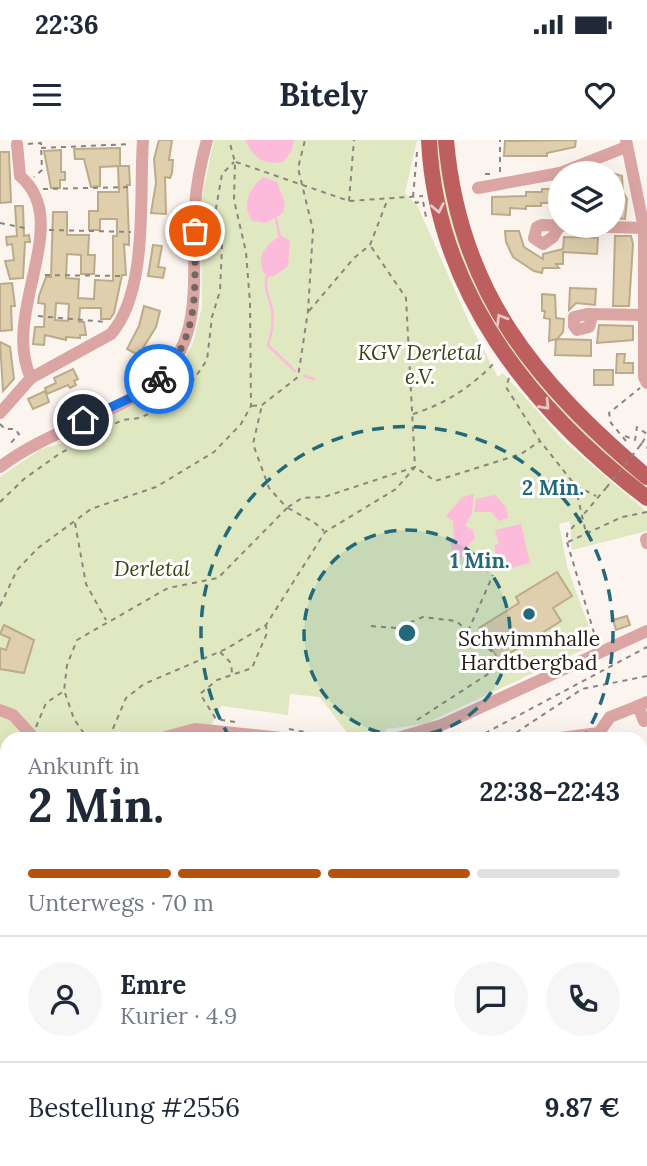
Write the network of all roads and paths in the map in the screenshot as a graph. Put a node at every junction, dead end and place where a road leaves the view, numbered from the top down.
1 (207, 140) edge
2 (229, 140) edge
3 (305, 140) edge
4 (354, 140) edge
5 (446, 140) edge
6 (500, 140) edge
7 (143, 142) edge
8 (425, 142) edge
9 (626, 143) edge
10 (17, 144) joint
11 (41, 148) junction
12 (234, 162) junction
13 (500, 176) dead end
14 (31, 186) junction
15 (140, 187) junction
16 (303, 187) junction
17 (478, 188) dead end
18 (423, 195) dead end
19 (414, 197) junction
20 (388, 200) junction
21 (349, 201) junction
22 (426, 217) dead end
23 (0, 223) edge
24 (625, 228) edge
25 (644, 228) junction
26 (38, 230) junction
27 (138, 232) junction
28 (370, 244) junction
29 (32, 274) junction
30 (135, 277) junction
31 (308, 311) junction
32 (587, 314) dead end
33 (20, 315) junction
34 (644, 315) junction
35 (121, 323) junction
36 (496, 360) dead end
37 (509, 377) dead end
38 (31, 378) junction
39 (646, 383) edge
40 (262, 405) junction
41 (251, 406) junction
42 (0, 412) edge
43 (412, 415) junction
44 (0, 424) edge
45 (647, 435) edge
46 (540, 441) junction
47 (641, 444) junction
48 (647, 448) edge
49 (14, 456) junction
50 (0, 467) edge
51 (415, 467) junction
52 (647, 477) edge
53 (575, 485) junction
54 (598, 496) junction
55 (647, 498) edge
56 (0, 502) edge
57 (287, 508) junction
58 (647, 512) edge
59 (581, 518) junction
60 (74, 521) junction
61 (325, 533) junction
62 (586, 533) junction
63 (567, 542) junction
64 (493, 575) dead end
65 (0, 606) edge
66 (107, 621) junction
67 (266, 625) junction
68 (371, 626) dead end
69 (468, 632) junction
70 (647, 632) edge
71 (647, 647) edge
72 (643, 649) junction
73 (219, 652) junction
74 (600, 652) junction
75 (647, 653) edge
76 (495, 654) dead end
77 (535, 656) dead end
78 (531, 659) dead end
79 (527, 662) dead end
80 (502, 665) dead end
81 (232, 674) junction
82 (647, 676) edge
83 (539, 680) junction
84 (64, 691) junction
85 (643, 704) edge
86 (0, 710) edge
87 (216, 719) dead end
88 (643, 722) dead end
89 (28, 732) edge
90 (35, 732) edge
91 (83, 732) edge
92 (112, 732) edge
93 (184, 732) edge
94 (237, 732) edge
95 (408, 732) edge
96 (421, 732) edge
97 (487, 732) edge
98 (517, 732) edge
99 (600, 732) edge

1 - 49 street
2 - 12 path
3 - 16 path
4 - 21 path
52 -> 5 main road
6 - 13 path
7 - 11 path
7 - 15 street
8 - 19 path
8 -> 55 main road
9 - 17 street
9 - 25 street
10 - 11 path
10 - 14 street
11 - 14 path
12 - 16 path
12 - 41 path
12 - 56 path
14 - 15 path
14 - 26 street
15 - 27 street
16 - 21 path
16 - 31 path
18 - 19 path
19 - 20 path
19 - 22 path
20 - 21 path
20 - 28 path
23 - 26 path
24 - 25 street
25 - 34 street
26 - 27 path
26 - 29 street
27 - 30 street
28 - 31 path
28 - 43 path
29 - 30 path
29 - 33 street
30 - 35 street
31 - 40 path
32 - 34 street
33 - 35 path
33 - 38 street
34 - 39 street
35 - 38 street
36 - 43 path
37 - 46 path
38 - 42 street
39 - 45 path
40 - 41 path
40 - 57 path
41 - 60 path
43 - 51 path
44 - 49 path
45 - 47 path
46 - 51 path
46 - 53 path
47 - 48 path
47 - 54 path, bridge
49 - 50 street
51 - 57 path
51 - 61 path
53 - 54 path
53 - 59 path
54 - 59 path
57 - 61 path
57 - 66 path
58 - 62 path
59 - 62 path
59 - 63 path
60 - 65 path
60 - 66 path
61 - 67 path
62 - 63 path
63 - 74 path
64 - 69 path
66 - 84 path
67 - 73 path
67 - 81 path
68 - 69 path
69 - 76 path
70 - 74 street
71 - 72 path
72 - 75 path
72 - 97 path
73 - 81 path
73 - 92 path
74 - 83 street
77 - 78 path
79 - 83 path
80 - 95 path
81 - 87 path
82 - 98 path
83 - 96 street
84 - 90 path
84 - 91 path
85 - 88 street
85 - 99 street
86 - 89 street
93 - 94 street

